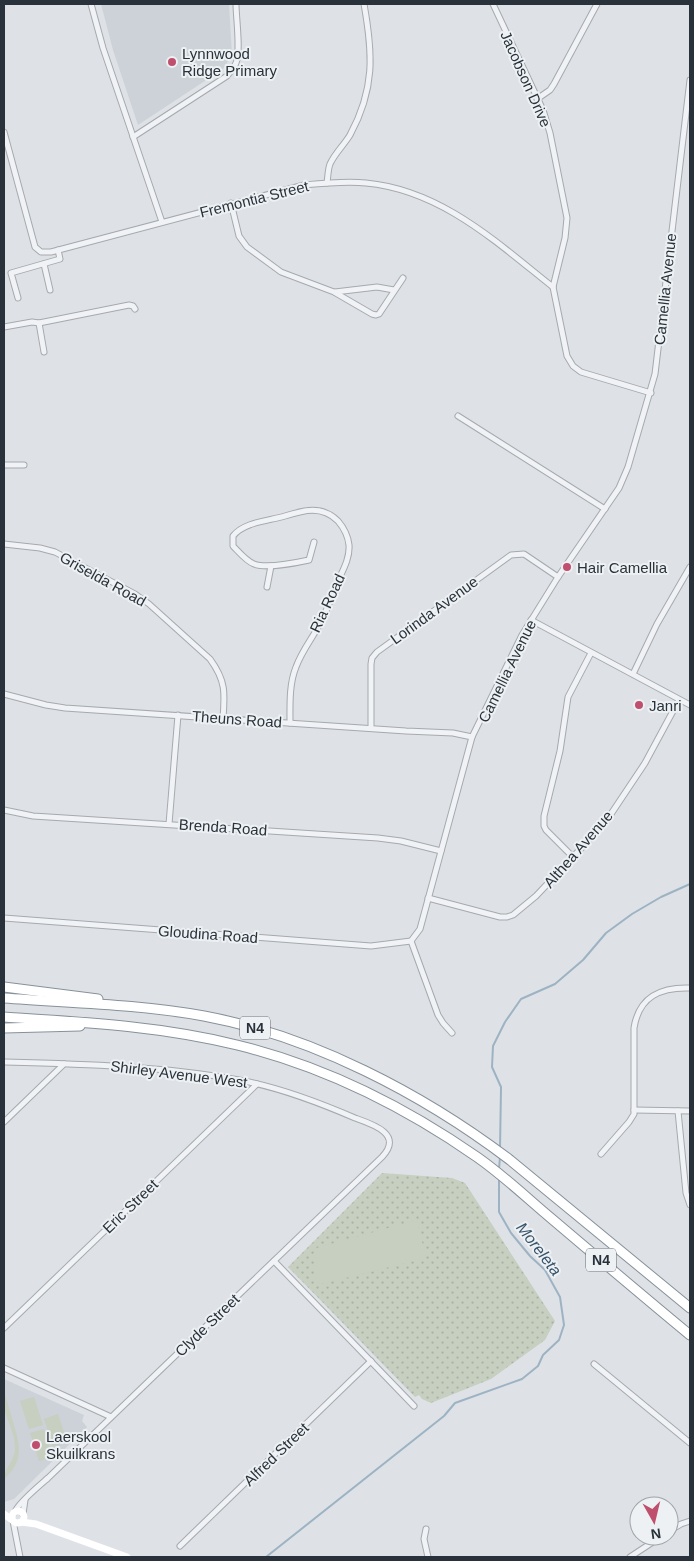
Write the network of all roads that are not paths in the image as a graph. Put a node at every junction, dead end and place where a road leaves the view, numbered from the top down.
1 (91, 4) edge
2 (236, 4) edge
3 (364, 4) edge
4 (493, 4) edge
5 (597, 4) edge
6 (690, 80) edge
7 (537, 99) junction
8 (4, 132) edge
9 (133, 137) junction
10 (327, 183) junction
11 (231, 203) junction
12 (162, 222) junction
13 (58, 250) junction
14 (44, 264) junction
15 (403, 278) dead end
16 (553, 287) junction
17 (50, 290) dead end
18 (394, 290) junction
19 (334, 292) junction
20 (18, 298) dead end
21 (135, 309) dead end
22 (38, 323) junction
23 (4, 327) edge
24 (44, 352) dead end
25 (651, 393) junction
26 (458, 416) dead end
27 (4, 465) edge
28 (24, 465) dead end
29 (605, 509) junction
30 (314, 542) dead end
31 (4, 544) edge
32 (271, 566) junction
33 (690, 567) edge
34 (558, 577) junction
35 (268, 587) dead end
36 (530, 620) junction
37 (591, 654) junction
38 (633, 674) junction
39 (4, 694) edge
40 (679, 700) junction
41 (690, 705) edge
42 (178, 715) junction
43 (223, 718) junction
44 (290, 723) junction
45 (372, 728) junction
46 (472, 738) junction
47 (4, 810) edge
48 (169, 824) junction
49 (441, 851) junction
50 (573, 857) junction
51 (428, 898) junction
52 (4, 918) edge
53 (411, 941) junction
54 (4, 987) edge
55 (690, 988) edge
56 (4, 998) edge
57 (159, 1009) junction
58 (4, 1016) edge
59 (115, 1024) junction
60 (4, 1028) edge
61 (452, 1033) dead end
62 (4, 1062) edge
63 (64, 1064) junction
64 (257, 1084) junction
65 (634, 1110) junction
66 (678, 1111) junction
67 (690, 1111) edge
68 (4, 1122) edge
69 (387, 1151) joint
70 (601, 1154) dead end
71 (690, 1205) edge
72 (274, 1261) junction
73 (690, 1308) edge
74 (4, 1328) edge
75 (690, 1335) edge
76 (371, 1361) junction
77 (594, 1364) dead end
78 (4, 1368) edge
79 (414, 1406) dead end
80 (111, 1417) junction
81 (690, 1443) edge
82 (4, 1512) edge
83 (18, 1518) junction
84 (426, 1529) dead end
85 (180, 1546) dead end
86 (647, 1546) edge
87 (20, 1557) edge
88 (127, 1557) edge
89 (428, 1557) edge
90 (630, 1557) edge

1 - 9 street
2 - 9 street
3 - 10 street
4 - 7 street, Jacobson Drive
5 - 7 street
6 - 25 street, Camellia Avenue
7 - 16 street, Jacobson Drive
8 - 13 street, Fremontia Street
9 - 12 street
10 - 11 street, Fremontia Street
10 - 16 street, Fremontia Street
11 - 12 street, Fremontia Street
11 - 19 street
12 - 13 street, Fremontia Street
13 - 14 street
14 - 17 street
14 - 20 street
15 - 18 street
16 - 25 street, Jacobson Drive
18 - 19 street
18 - 19 street
21 - 22 street
22 - 23 street
22 - 24 street
25 - 29 street, Camellia Avenue
26 - 29 street
27 - 28 street
29 - 34 street, Camellia Avenue
30 - 32 street
31 - 43 street, Griselda Road
32 - 35 street
32 - 44 street, Ria Road
33 - 38 street
34 - 36 street, Camellia Avenue
34 - 45 street, Lorinda Avenue
36 - 37 street
36 - 46 street, Camellia Avenue
37 - 38 street
37 - 50 street
38 - 40 street
39 - 42 street, Theuns Road
40 - 41 street
40 - 50 street, Althea Avenue
42 - 43 street, Theuns Road
42 - 48 street
43 - 44 street, Theuns Road
44 - 45 street, Theuns Road
45 - 46 street, Theuns Road
46 - 49 street, Camellia Avenue
47 - 48 street, Brenda Road
48 - 49 street, Brenda Road
49 - 51 street, Camellia Avenue
50 - 51 street, Althea Avenue
51 - 53 street, Camellia Avenue
52 - 53 street, Gloudina Road
53 - 61 street
54 - 57 highway
55 - 65 street
56 - 57 highway, N4
57 - 73 highway, N4
58 - 59 highway, N4
59 - 60 highway
59 - 75 highway, N4
62 - 63 street, Shirley Avenue West
63 - 64 street, Shirley Avenue West
63 - 68 street
64 - 69 street, Shirley Avenue West
64 - 74 street, Eric Street
65 - 66 street
65 - 70 street
66 - 67 street
66 - 71 street
69 - 72 street, Clyde Street
72 - 76 street
72 - 80 street, Clyde Street
76 - 79 street
76 - 85 street, Alfred Street
77 - 81 street
78 - 80 street
80 - 83 street, Clyde Street
82 - 83 street
83 - 87 street, Clyde Street
83 - 88 street
84 - 89 street
86 - 90 street

